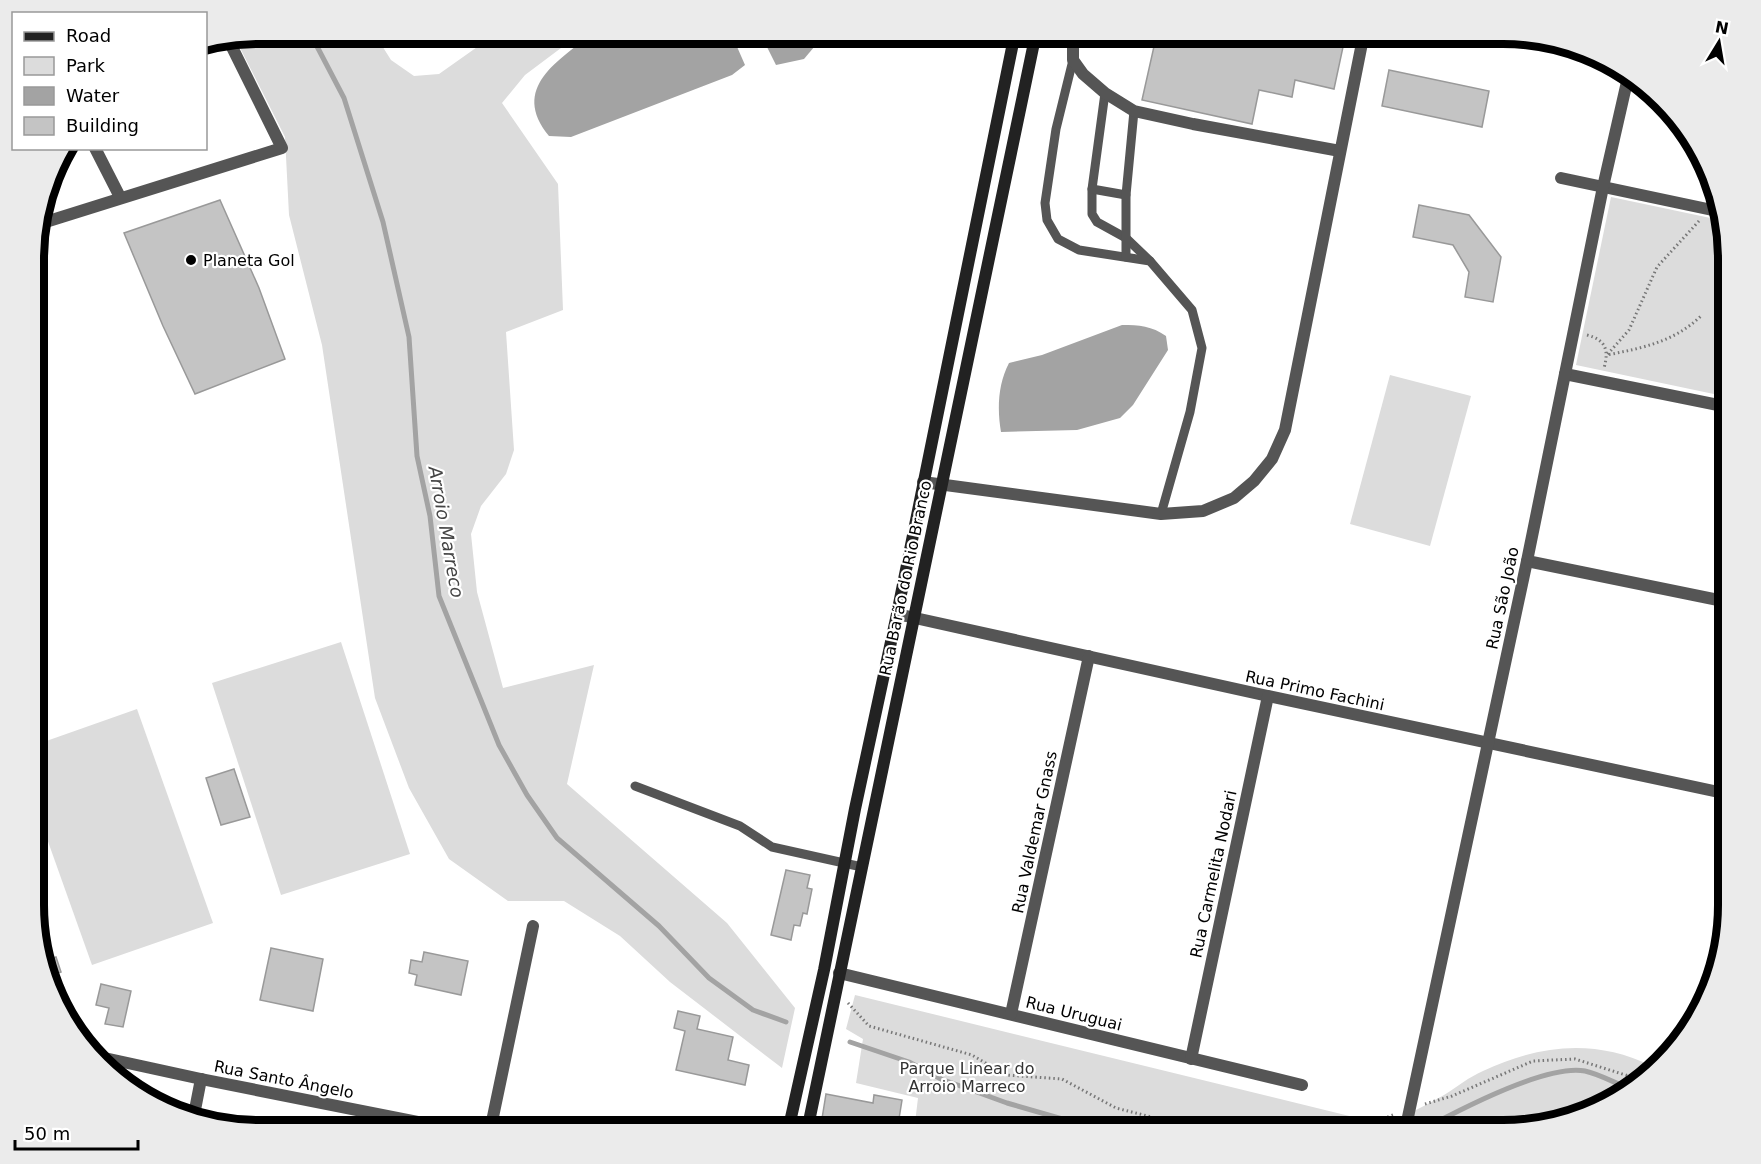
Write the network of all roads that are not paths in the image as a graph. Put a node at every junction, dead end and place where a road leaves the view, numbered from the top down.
1 (1012, 44) edge
2 (1034, 44) edge
3 (1073, 44) edge
4 (1362, 44) edge
5 (231, 45) edge
6 (1009, 59) junction
7 (1073, 60) junction
8 (1030, 62) junction
9 (1627, 83) edge
10 (1105, 93) junction
11 (1134, 111) junction
12 (96, 150) edge
13 (1340, 151) junction
14 (1561, 178) dead end
15 (1603, 187) junction
16 (1092, 189) junction
17 (1126, 195) junction
18 (120, 197) junction
19 (1711, 209) edge
20 (47, 221) edge
21 (1126, 238) junction
22 (1126, 257) junction
23 (1150, 261) junction
24 (1565, 374) junction
25 (1718, 405) edge
26 (923, 482) junction
27 (941, 485) junction
28 (1161, 514) junction
29 (1527, 561) junction
30 (1718, 600) edge
31 (897, 614) junction
32 (914, 617) junction
33 (1089, 656) junction
34 (1268, 696) junction
35 (1487, 744) junction
36 (635, 786) dead end
37 (1718, 792) edge
38 (844, 863) junction
39 (862, 867) junction
40 (533, 926) dead end
41 (839, 973) junction
42 (1011, 1014) junction
43 (109, 1059) edge
44 (1191, 1059) junction
45 (201, 1079) junction
46 (799, 1085) junction
47 (1302, 1085) dead end
48 (816, 1088) junction
49 (195, 1110) edge
50 (408, 1120) edge
51 (492, 1120) edge
52 (791, 1120) edge
53 (809, 1120) edge
54 (1408, 1120) edge

1 - 6 main road, Rua Barão do Rio Branco
2 - 8 main road, Rua Barão do Rio Branco
3 - 7 street
4 - 13 street
5 - 18 street
6 - 8 main road
6 - 26 main road, Rua Barão do Rio Branco
7 - 10 street
7 - 22 lane
8 - 27 main road, Rua Barão do Rio Branco
9 - 15 street, Rua São João
10 - 11 street
10 - 16 lane
11 - 13 street
11 - 17 lane
12 - 18 street
13 - 28 street
14 - 15 street
15 - 19 street
15 - 24 street, Rua São João
16 - 17 lane
16 - 21 lane
17 - 21 lane
18 - 20 street
21 - 22 lane
21 - 23 lane
22 - 23 lane
23 - 28 lane
24 - 25 street
24 - 29 street, Rua São João
26 - 27 street
26 - 31 main road, Rua Barão do Rio Branco
27 - 28 street
27 - 32 main road, Rua Barão do Rio Branco
29 - 30 street
29 - 35 street, Rua São João
31 - 32 street, Rua Primo Fachini
31 - 38 main road, Rua Barão do Rio Branco
32 - 33 street, Rua Primo Fachini
32 - 39 main road, Rua Barão do Rio Branco
33 - 34 street, Rua Primo Fachini
33 - 42 street, Rua Valdemar Gnass
34 - 35 street, Rua Primo Fachini
34 - 44 street, Rua Carmelita Nodari
35 - 37 street, Rua Primo Fachini
35 - 54 street, Rua São João
36 - 38 lane
38 - 39 lane
38 - 46 main road, Rua Barão do Rio Branco
39 - 41 main road, Rua Barão do Rio Branco
40 - 51 street
41 - 42 street, Rua Uruguai
41 - 48 main road, Rua Barão do Rio Branco
42 - 44 street, Rua Uruguai
43 - 45 street, Rua Santo Ângelo
44 - 47 street, Rua Uruguai
45 - 49 street
45 - 50 street, Rua Santo Ângelo
46 - 48 main road
46 - 52 main road, Rua Barão do Rio Branco
48 - 53 main road, Rua Barão do Rio Branco

